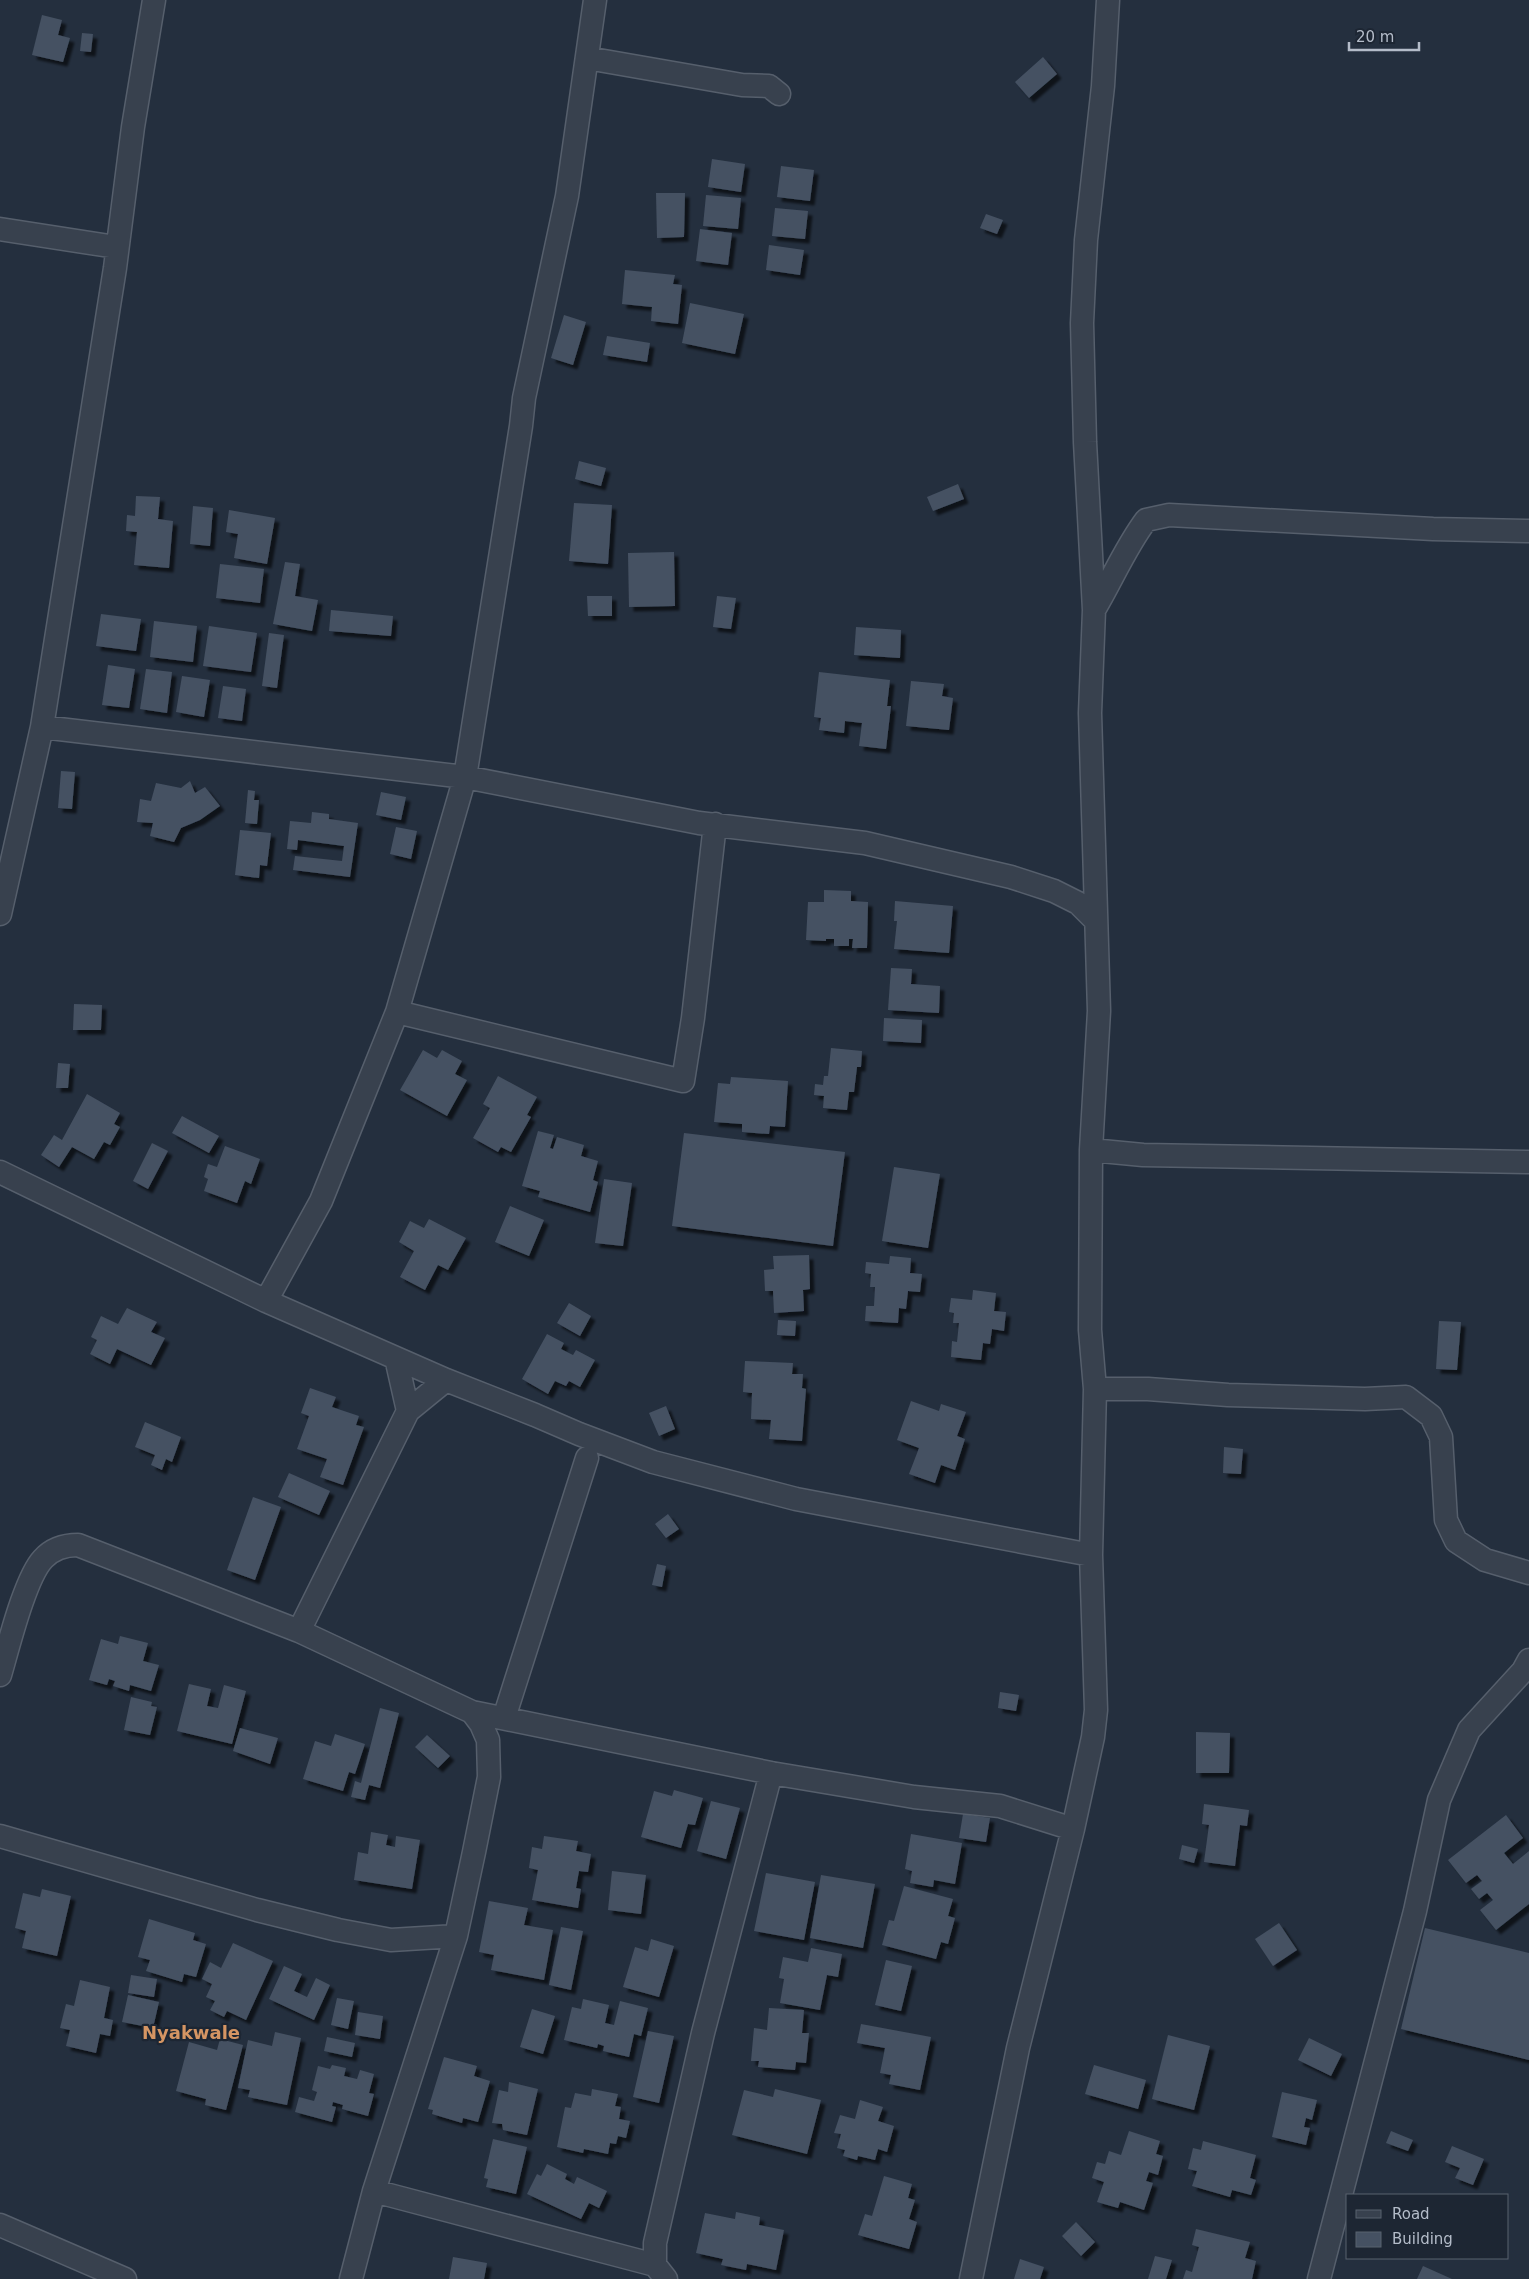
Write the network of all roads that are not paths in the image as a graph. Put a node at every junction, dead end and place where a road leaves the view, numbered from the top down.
1 (154, 0) edge
2 (595, 0) edge
3 (1108, 0) edge
4 (587, 58) junction
5 (779, 94) dead end
6 (0, 229) edge
7 (116, 247) junction
8 (1529, 531) edge
9 (1094, 610) junction
10 (42, 727) junction
11 (465, 777) junction
12 (715, 824) junction
13 (1, 910) edge
14 (1096, 922) junction
15 (397, 1012) junction
16 (1091, 1150) junction
17 (1529, 1162) edge
18 (0, 1172) edge
19 (266, 1301) junction
20 (396, 1358) junction
21 (446, 1380) junction
22 (1095, 1389) junction
23 (408, 1412) junction
24 (587, 1458) dead end
25 (1091, 1555) junction
26 (1529, 1573) edge
27 (300, 1631) junction
28 (1529, 1660) edge
29 (0, 1675) edge
30 (472, 1712) junction
31 (504, 1718) junction
32 (771, 1772) junction
33 (1073, 1829) junction
34 (0, 1836) edge
35 (456, 1936) junction
36 (374, 2191) junction
37 (0, 2225) edge
38 (660, 2272) edge
39 (125, 2279) edge
40 (351, 2279) edge
41 (971, 2279) edge
42 (1319, 2279) edge

1 - 7 street
2 - 4 street
3 - 9 street
4 - 5 street
4 - 11 street
6 - 7 street
7 - 10 street
8 - 9 street
9 - 14 street
10 - 11 street
10 - 13 street
11 - 12 street
11 - 15 street
12 - 14 street
12 - 15 street
14 - 16 street
15 - 19 street
16 - 17 street
16 - 22 street
18 - 19 street
19 - 20 street
20 - 21 street
20 - 23 street
21 - 23 street
21 - 25 street
22 - 25 street
22 - 26 street
23 - 27 street
24 - 31 street
25 - 33 street
27 - 29 street
27 - 30 street
28 - 42 street
30 - 31 street
30 - 35 street
31 - 32 street
32 - 33 street
32 - 38 street
33 - 41 street
34 - 35 street
35 - 36 street
36 - 38 street
36 - 40 street
37 - 39 street

